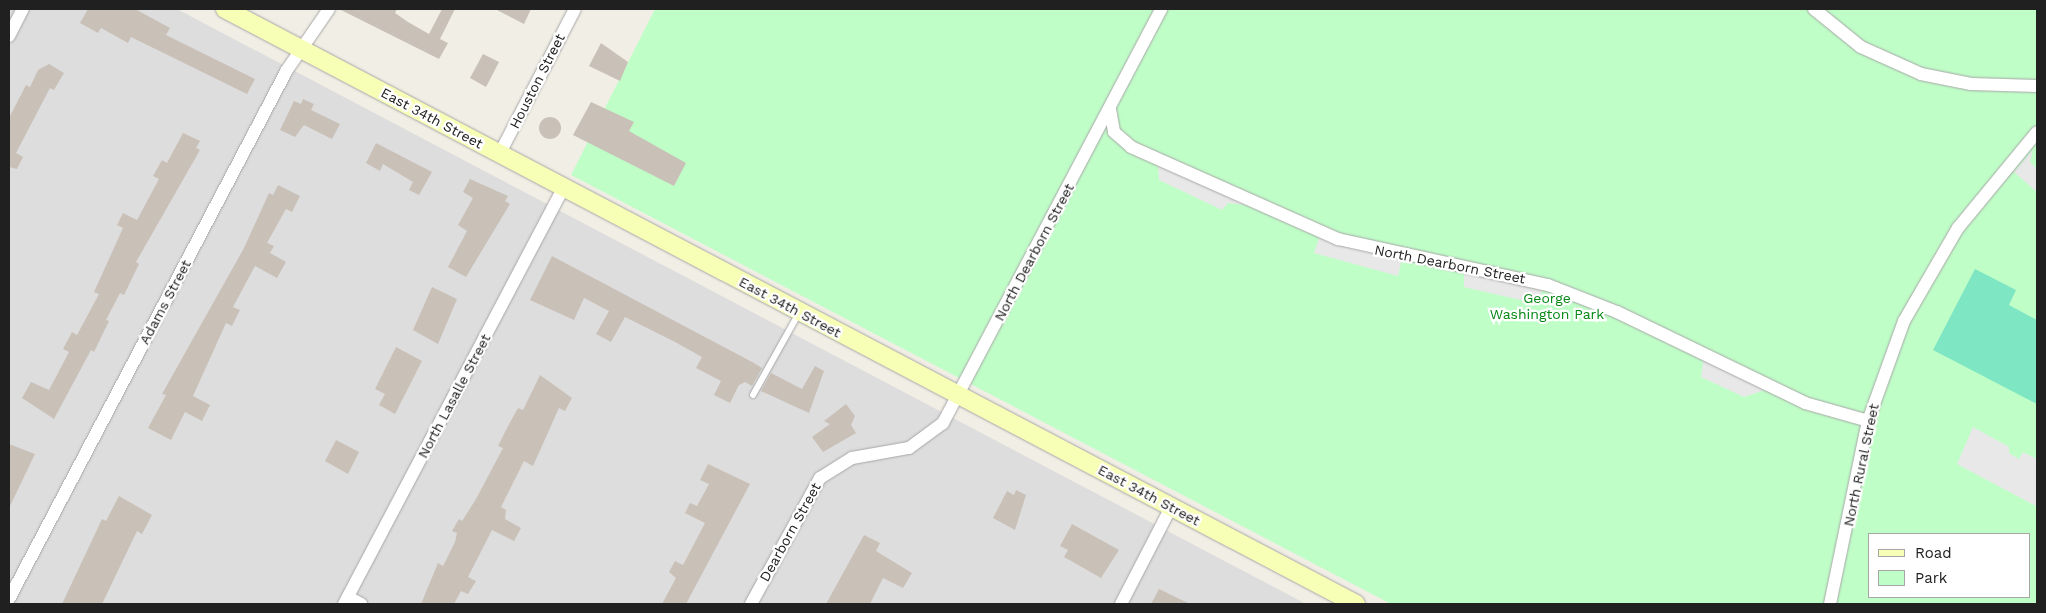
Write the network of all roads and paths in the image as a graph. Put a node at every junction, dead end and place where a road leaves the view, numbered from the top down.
1 (23, 9) edge
2 (225, 9) edge
3 (329, 9) edge
4 (575, 9) edge
5 (1161, 9) edge
6 (1814, 9) edge
7 (9, 36) edge
8 (301, 49) junction
9 (2037, 86) edge
10 (1110, 109) junction
11 (2037, 132) edge
12 (500, 153) junction
13 (564, 187) junction
14 (800, 312) junction
15 (753, 395) dead end
16 (958, 395) junction
17 (1868, 421) junction
18 (1171, 507) junction
19 (9, 599) edge
20 (346, 601) edge
21 (361, 604) edge
22 (751, 604) edge
23 (1121, 604) edge
24 (1356, 604) edge
25 (1830, 604) edge

1 - 7 street
2 - 8 main road, East 34th Street
3 - 8 street, Adams Street
4 - 12 street, Houston Street
5 - 10 street, North Dearborn Street
6 - 9 street
8 - 12 main road, East 34th Street
8 - 19 street, Adams Street
10 - 16 street, North Dearborn Street
10 - 17 street, North Dearborn Street
11 - 17 street, North Rural Street
12 - 13 main road, East 34th Street
13 - 14 main road, East 34th Street
13 - 20 street, North Lasalle Street
14 - 15 lane
14 - 16 main road, East 34th Street
16 - 18 main road, East 34th Street
16 - 22 street, Dearborn Street
17 - 25 street, North Rural Street
18 - 23 street
18 - 24 main road, East 34th Street
20 - 21 street

